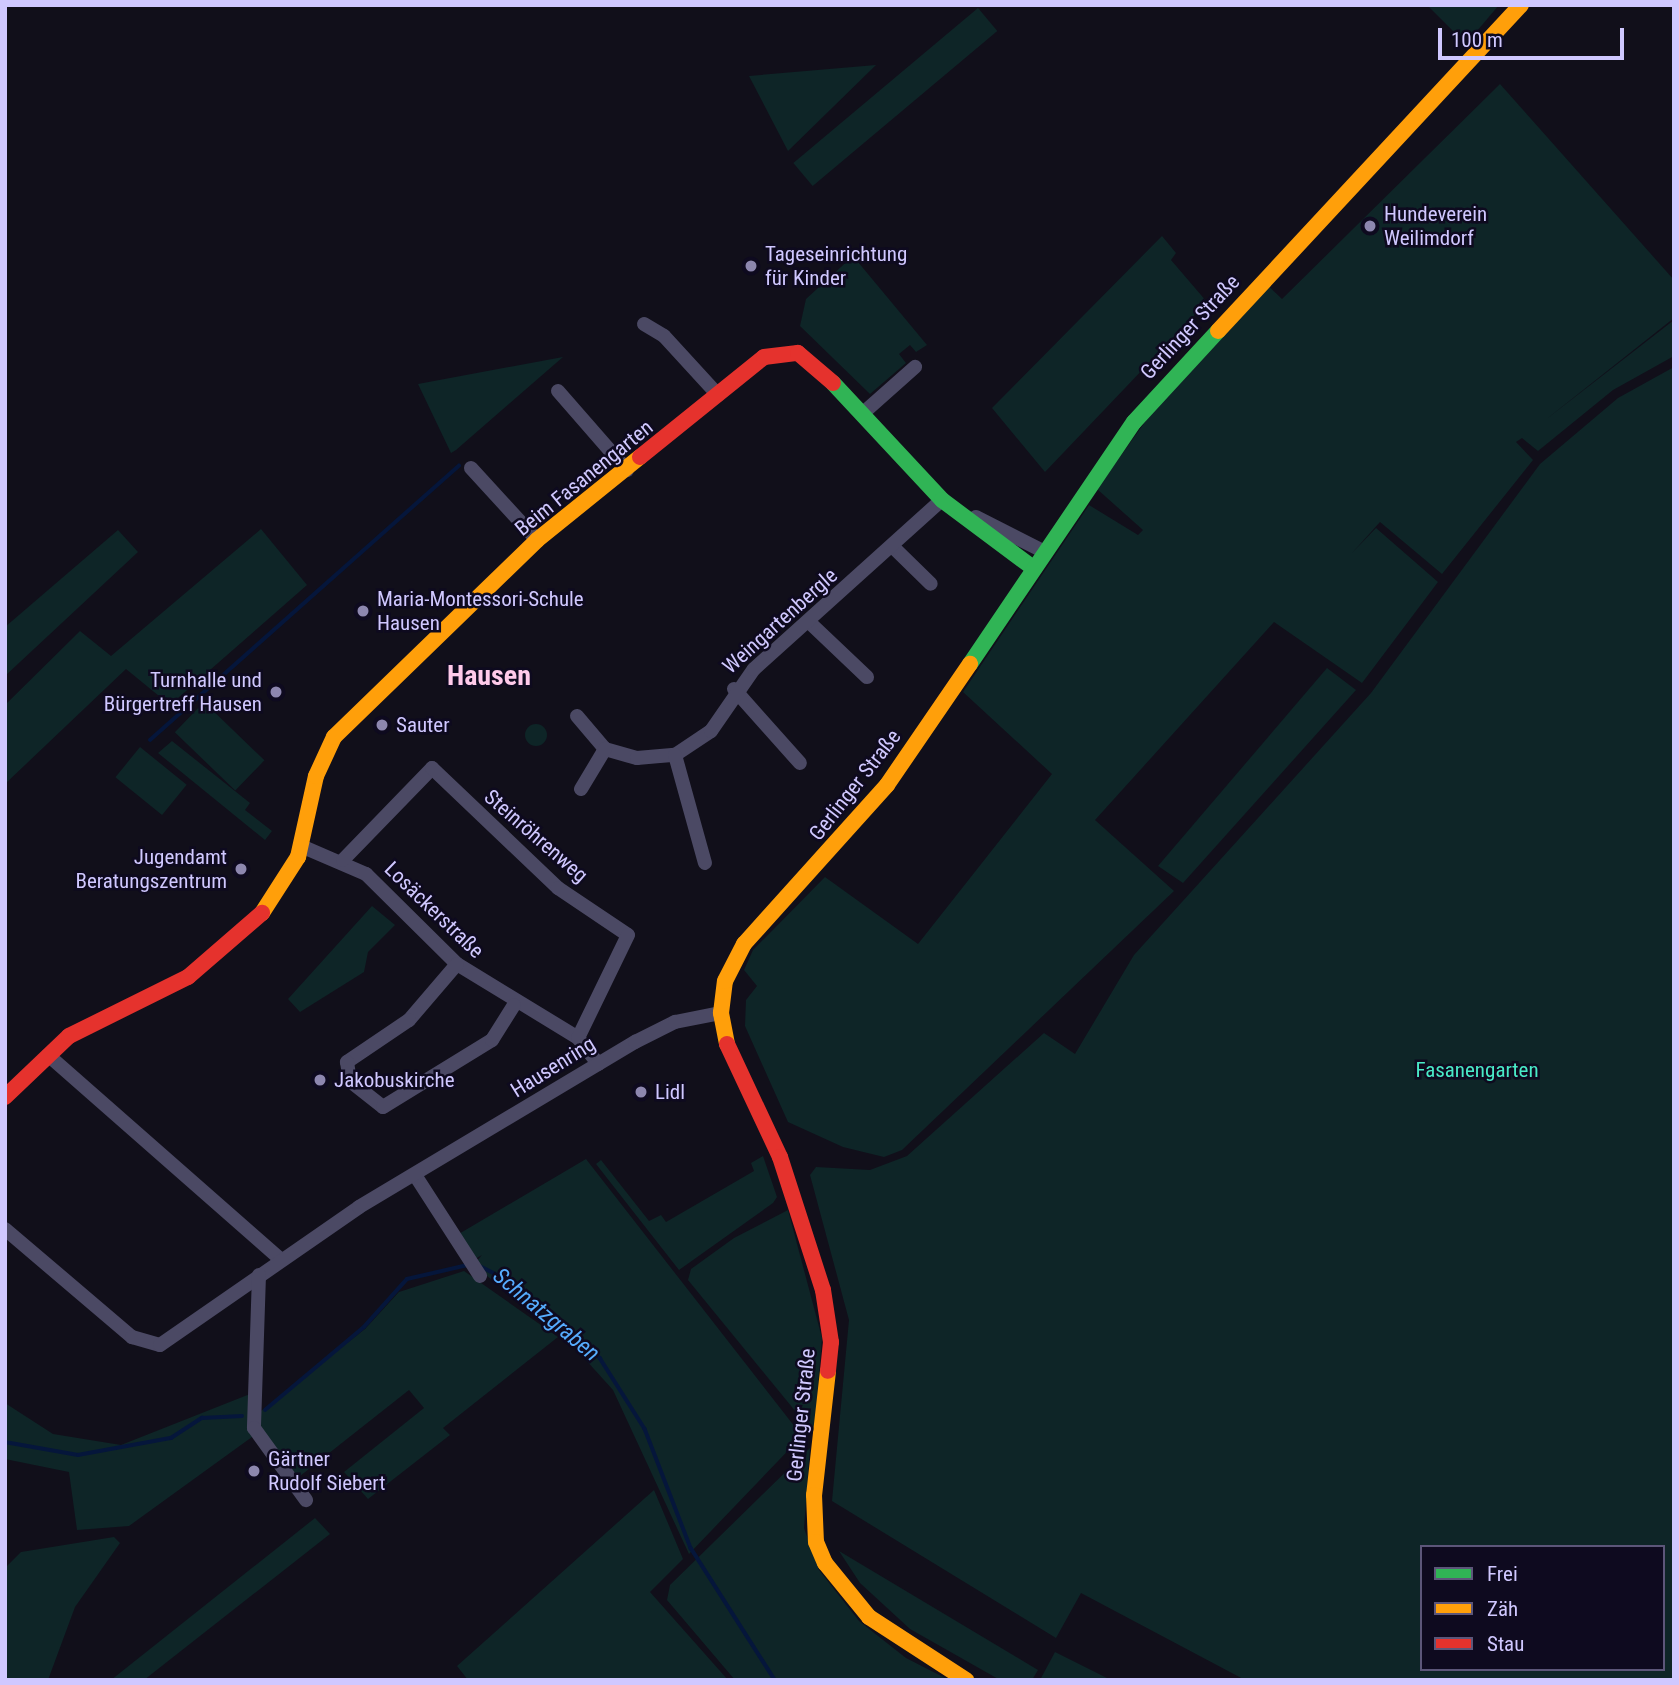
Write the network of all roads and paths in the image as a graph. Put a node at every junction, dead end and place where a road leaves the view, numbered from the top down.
1 (1521, 5) edge
2 (644, 324) dead end
3 (915, 367) dead end
4 (558, 391) dead end
5 (718, 394) junction
6 (862, 414) junction
7 (471, 467) dead end
8 (627, 470) junction
9 (948, 504) junction
10 (537, 540) junction
11 (892, 546) junction
12 (1043, 551) junction
13 (1032, 567) junction
14 (931, 584) dead end
15 (809, 622) junction
16 (867, 677) dead end
17 (734, 689) junction
18 (577, 716) dead end
19 (605, 749) junction
20 (675, 755) junction
21 (800, 763) dead end
22 (581, 789) dead end
23 (301, 846) junction
24 (344, 860) junction
25 (705, 863) dead end
26 (457, 964) junction
27 (514, 1004) junction
28 (721, 1013) junction
29 (578, 1038) junction
30 (48, 1055) junction
31 (598, 1064) junction
32 (5, 1097) edge
33 (415, 1175) junction
34 (5, 1229) edge
35 (280, 1259) junction
36 (477, 1272) dead end
37 (259, 1275) junction
38 (306, 1500) dead end
39 (966, 1680) edge

1 - 12 main road, Gerlinger Straße
2 - 5 street
3 - 6 street
4 - 8 street
5 - 6 main road, Beim Fasanengarten
5 - 8 main road, Beim Fasanengarten
6 - 9 main road, Beim Fasanengarten
7 - 10 street
8 - 10 main road, Beim Fasanengarten
9 - 11 street, Weingartenbergle
9 - 12 street, Beim Fasanengarten
9 - 13 main road, Beim Fasanengarten
10 - 23 main road, Beim Fasanengarten
11 - 14 street
11 - 15 street, Weingartenbergle
12 - 13 main road, Gerlinger Straße
13 - 28 main road, Gerlinger Straße
15 - 16 street
15 - 17 street, Weingartenbergle
17 - 20 street, Weingartenbergle
17 - 21 street
18 - 19 street
19 - 20 street, Weingartenbergle
19 - 22 street
20 - 25 street
23 - 24 street, Losäckerstraße
23 - 30 main road
24 - 26 street, Losäckerstraße
24 - 29 street, Steinröhrenweg
26 - 27 street, Losäckerstraße
26 - 27 street
27 - 29 street, Losäckerstraße
28 - 31 street, Hausenring
28 - 39 main road, Gerlinger Straße
29 - 31 street, Losäckerstraße
30 - 32 main road
30 - 35 street
31 - 33 street, Hausenring
33 - 35 street, Hausenring
33 - 36 street
34 - 37 street, Hausenring
35 - 37 street, Hausenring
37 - 38 street

